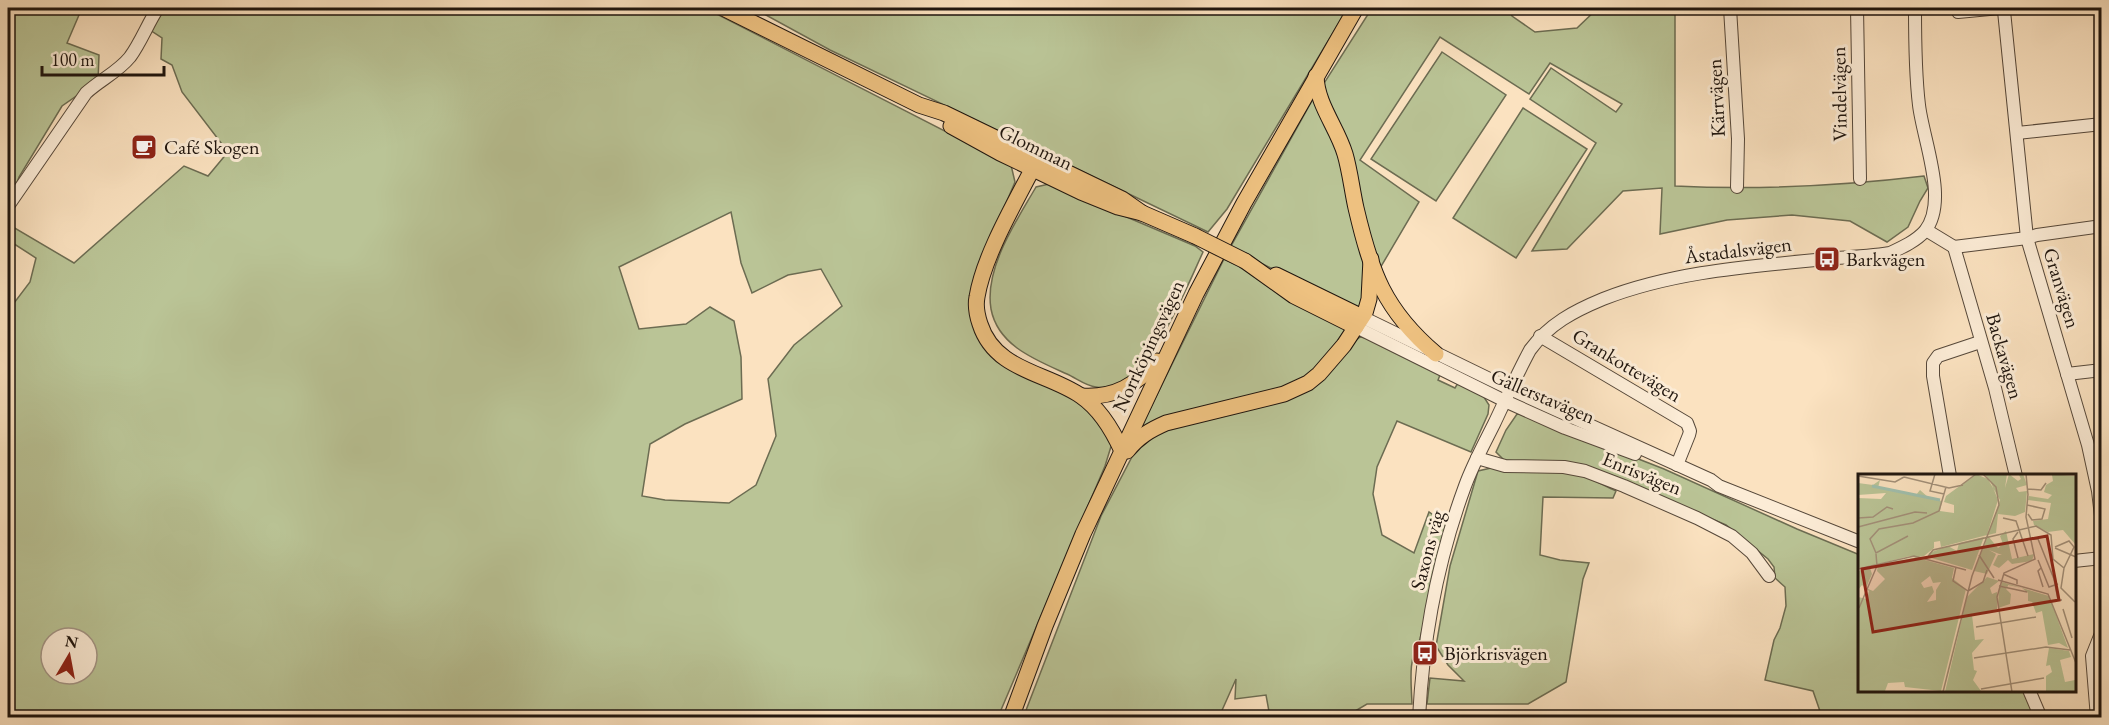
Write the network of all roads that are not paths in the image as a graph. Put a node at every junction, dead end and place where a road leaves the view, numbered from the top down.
1 (158, 8) edge
2 (1356, 8) edge
3 (1730, 8) edge
4 (1857, 8) edge
5 (1915, 8) edge
6 (729, 9) edge
7 (1958, 12) dead end
8 (1316, 76) junction
9 (2102, 124) edge
10 (2018, 133) junction
11 (1035, 164) junction
12 (1860, 179) dead end
13 (1737, 187) dead end
14 (8, 206) edge
15 (2102, 226) edge
16 (1926, 230) junction
17 (2027, 238) junction
18 (1954, 248) junction
19 (1371, 259) junction
20 (1359, 322) junction
21 (1540, 336) junction
22 (1980, 342) junction
23 (1168, 349) junction
24 (1436, 354) junction
25 (2102, 370) edge
26 (2067, 374) junction
27 (1510, 389) junction
28 (1082, 396) junction
29 (1505, 401) junction
30 (1122, 451) junction
31 (1477, 458) junction
32 (1677, 465) junction
33 (1115, 467) junction
34 (1950, 474) edge
35 (2016, 474) edge
36 (1719, 486) junction
37 (2102, 524) edge
38 (1858, 541) edge
39 (2102, 558) edge
40 (2076, 561) edge
41 (1769, 576) dead end
42 (2102, 631) edge
43 (2030, 692) edge
44 (1011, 717) edge
45 (1419, 717) edge
46 (2041, 717) edge
47 (2097, 717) edge

1 - 14 street
2 - 8 main road, Norrköpingsvägen
3 - 13 street, Kärrvägen
4 - 12 street, Vindelvägen
5 - 16 street
6 - 11 main road, Glomman
7 - 10 street, Granvägen
8 - 19 main road
8 - 23 main road, Norrköpingsvägen
9 - 10 street
10 - 17 street, Granvägen
11 - 20 main road, Glomman, bridge
11 - 28 main road
15 - 17 street, Granvägen
16 - 18 street
16 - 21 street, Åstadalsvägen
17 - 18 street
17 - 26 street, Granvägen
18 - 22 street, Backavägen
19 - 20 main road
19 - 24 main road
20 - 24 street, Gällerstavägen
20 - 29 street, Gällerstavägen
20 - 33 main road
21 - 27 street, Åstadalsvägen
21 - 32 street, Grankottevägen
22 - 34 street
22 - 35 street, Backavägen
23 - 28 main road
23 - 30 main road, Norrköpingsvägen
24 - 27 street, Gällerstavägen
25 - 26 street
26 - 37 street, Granvägen
27 - 29 street, Åstadalsvägen
27 - 32 street, Gällerstavägen
28 - 30 main road
29 - 31 street, Saxons väg
29 - 36 street, Gällerstavägen
30 - 33 main road, Norrköpingsvägen
31 - 41 street, Enrisvägen
31 - 45 street, Saxons väg
32 - 36 street, Gällerstavägen
33 - 44 main road, Norrköpingsvägen
36 - 38 street, Gällerstavägen
39 - 40 street
42 - 47 street
43 - 46 street

